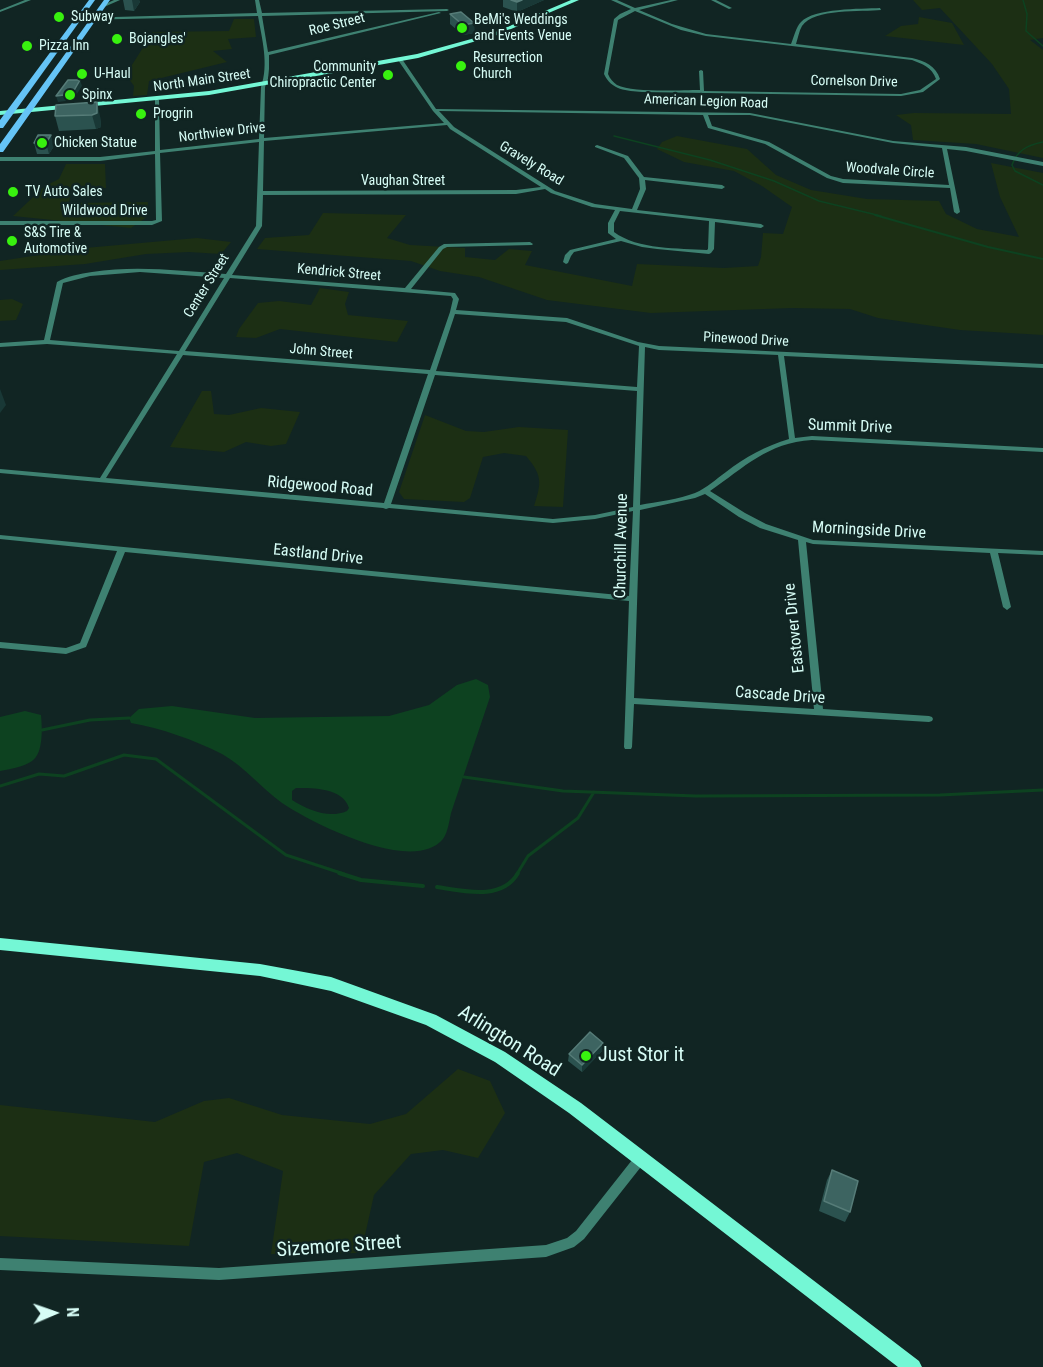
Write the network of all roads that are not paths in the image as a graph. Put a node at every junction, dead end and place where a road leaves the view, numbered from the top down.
1 (29, 0) edge
2 (93, 0) edge
3 (118, 0) edge
4 (257, 0) edge
5 (576, 0) edge
6 (612, 0) edge
7 (676, 0) edge
8 (713, 0) edge
9 (105, 3) edge
10 (730, 8) dead end
11 (880, 9) dead end
12 (637, 10) junction
13 (0, 11) edge
14 (259, 13) junction
15 (94, 18) junction
16 (79, 19) junction
17 (793, 45) junction
18 (266, 54) junction
19 (400, 60) junction
20 (700, 71) dead end
21 (266, 85) junction
22 (702, 92) junction
23 (156, 100) junction
24 (435, 110) junction
25 (28, 111) junction
26 (10, 112) junction
27 (0, 113) edge
28 (705, 113) junction
29 (447, 124) junction
30 (0, 126) edge
31 (262, 140) junction
32 (597, 146) dead end
33 (944, 147) junction
34 (0, 150) edge
35 (158, 153) junction
36 (0, 159) edge
37 (1043, 164) edge
38 (642, 178) junction
39 (722, 187) dead end
40 (951, 187) junction
41 (544, 188) junction
42 (261, 193) junction
43 (618, 209) junction
44 (634, 211) junction
45 (957, 212) dead end
46 (712, 220) junction
47 (0, 223) edge
48 (760, 226) dead end
49 (620, 240) junction
50 (530, 244) dead end
51 (566, 262) dead end
52 (227, 277) junction
53 (406, 291) junction
54 (453, 312) junction
55 (47, 342) junction
56 (0, 345) edge
57 (642, 345) junction
58 (181, 352) junction
59 (781, 354) junction
60 (1043, 366) edge
61 (432, 374) junction
62 (641, 389) junction
63 (792, 440) junction
64 (1043, 450) edge
65 (0, 471) edge
66 (102, 480) junction
67 (705, 492) junction
68 (386, 507) junction
69 (636, 509) junction
70 (0, 537) edge
71 (802, 540) junction
72 (122, 549) junction
73 (993, 550) junction
74 (1043, 553) edge
75 (634, 598) junction
76 (1008, 607) dead end
77 (0, 645) edge
78 (630, 701) junction
79 (819, 713) junction
80 (929, 719) dead end
81 (628, 747) dead end
82 (1, 946) edge
83 (640, 1159) junction
84 (0, 1264) edge
85 (913, 1367) edge

1 - 13 street
2 - 16 main road
3 - 9 street
4 - 14 street, Center Street
5 - 19 main road, North Main Street
6 - 12 street, Cornelson Drive
7 - 12 street
8 - 10 street
9 - 15 main road
11 - 17 street
12 - 17 street, Cornelson Drive
12 - 22 street, Cornelson Drive
14 - 15 street
14 - 18 street, Center Street
14 - 18 street, Roe Street
15 - 16 street
15 - 25 main road
16 - 26 main road
17 - 22 street, Cornelson Drive
18 - 21 street, Center Street
19 - 21 main road, North Main Street
19 - 24 street, Gravely Road
20 - 22 street
21 - 23 main road, North Main Street
21 - 31 street, Center Street
23 - 25 main road, North Main Street
23 - 35 street, Wildwood Drive
24 - 28 street, American Legion Road
24 - 29 street, Gravely Road
25 - 26 main road, North Main Street
25 - 34 main road
26 - 27 main road, North Main Street
26 - 30 main road
28 - 33 street, American Legion Road
28 - 40 street, Woodvale Circle
29 - 31 street, Northview Drive
29 - 41 street, Gravely Road
31 - 35 street, Northview Drive
31 - 42 street, Center Street
32 - 38 street
33 - 37 street, American Legion Road
33 - 40 street
35 - 36 street, Northview Drive
35 - 47 street, Wildwood Drive
38 - 39 street
38 - 44 street
40 - 45 street
41 - 42 street, Vaughan Street
41 - 43 street, Gravely Road
42 - 52 street, Center Street
43 - 44 street, Gravely Road
43 - 49 street
44 - 46 street, Gravely Road
46 - 48 street, Gravely Road
46 - 49 street
49 - 51 street
50 - 53 street
52 - 53 street, Kendrick Street
52 - 55 street, Kendrick Street
52 - 58 street, Center Street
53 - 54 street, Kendrick Street
54 - 57 street, Pinewood Drive
54 - 61 street
55 - 56 street, John Street
55 - 58 street, John Street
57 - 59 street, Pinewood Drive
57 - 62 street, Churchill Avenue
58 - 61 street, John Street
58 - 66 street, Center Street
59 - 60 street, Pinewood Drive
59 - 63 street
61 - 62 street, John Street
61 - 68 street
62 - 69 street, Churchill Avenue
63 - 64 street, Summit Drive
63 - 67 street, Summit Drive
65 - 66 street, Ridgewood Road
66 - 68 street, Ridgewood Road
67 - 69 street, Summit Drive
67 - 71 street, Morningside Drive
68 - 69 street, Ridgewood Road
69 - 75 street, Churchill Avenue
70 - 72 street, Eastland Drive
71 - 73 street, Morningside Drive
71 - 79 street, Eastover Drive
72 - 75 street, Eastland Drive
72 - 77 street
73 - 74 street, Morningside Drive
73 - 76 street
75 - 78 street, Churchill Avenue
78 - 79 street, Cascade Drive
78 - 81 street, Churchill Avenue
79 - 80 street, Cascade Drive
82 - 83 main road, Arlington Road
83 - 84 street, Sizemore Street
83 - 85 main road, Arlington Road

